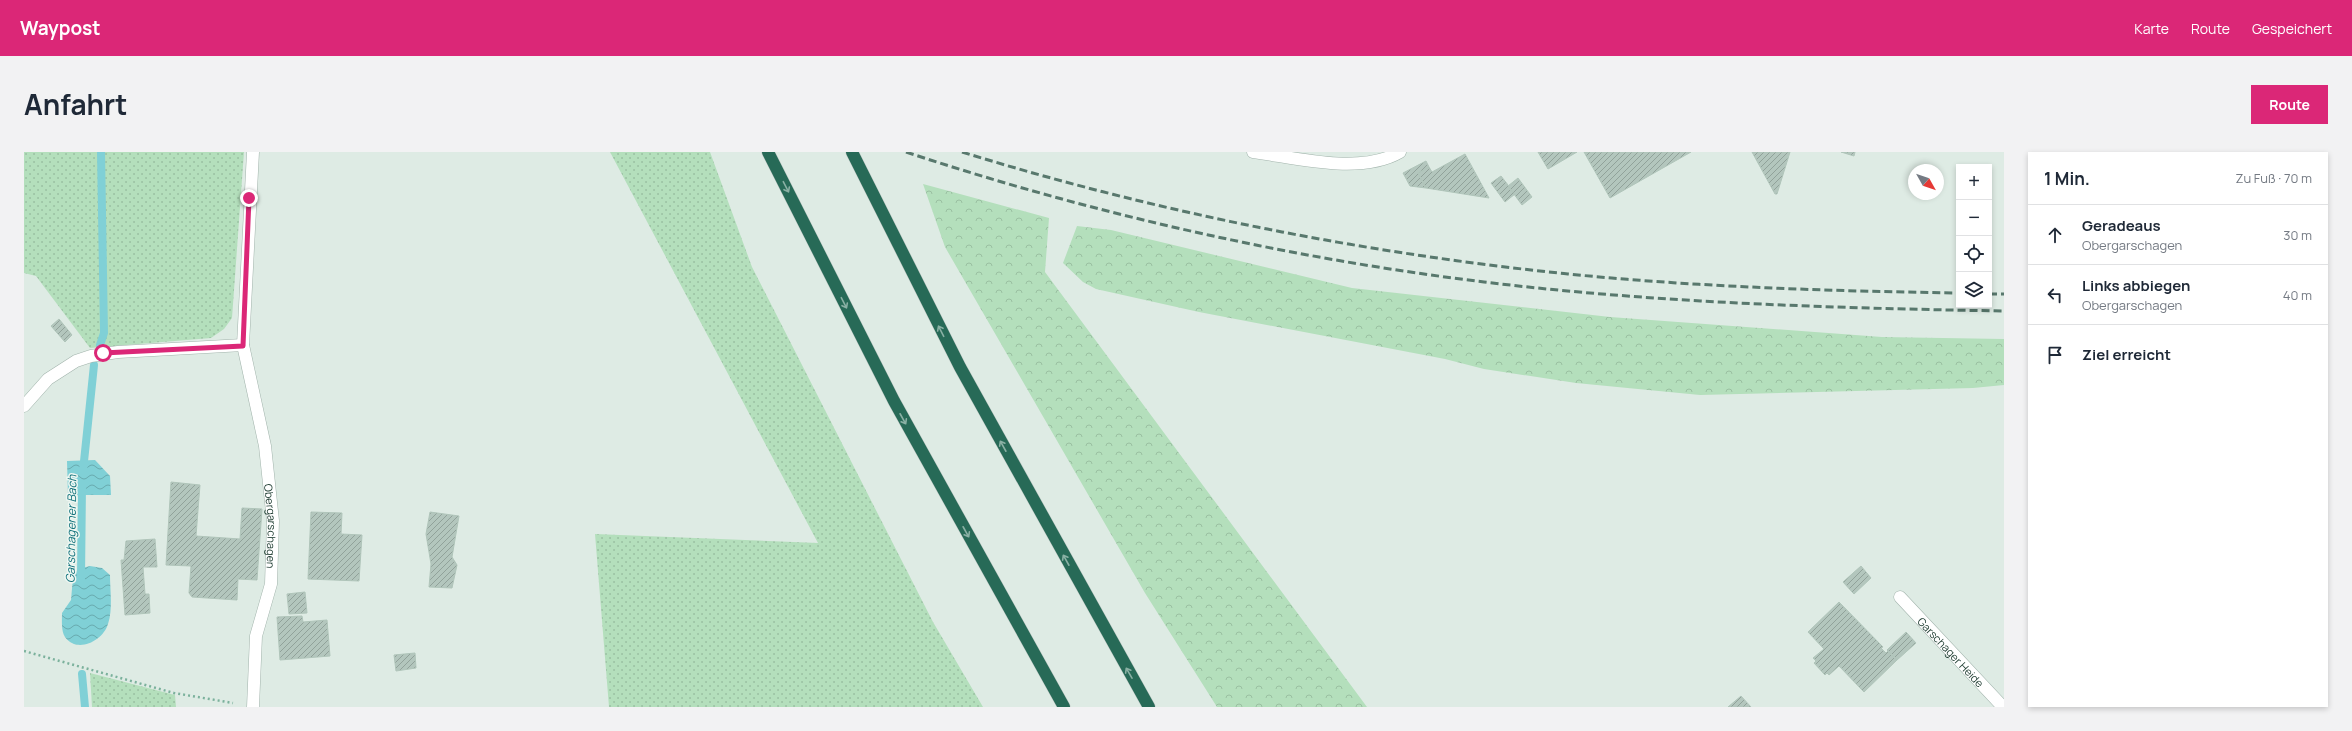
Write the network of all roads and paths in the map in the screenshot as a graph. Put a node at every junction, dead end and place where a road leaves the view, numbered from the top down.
1 (253, 152) edge
2 (768, 152) edge
3 (852, 152) edge
4 (1253, 152) edge
5 (1400, 152) edge
6 (243, 346) junction
7 (24, 406) edge
8 (1900, 597) dead end
9 (24, 652) edge
10 (253, 707) edge
11 (1064, 707) edge
12 (1149, 707) edge
13 (2003, 707) edge

1 - 6 street, Obergarschagen
2 -> 11 highway
12 -> 3 highway
4 - 5 street
6 - 7 street
6 - 10 street, Obergarschagen
8 - 13 street, Garschager Heide
9 - 10 path

